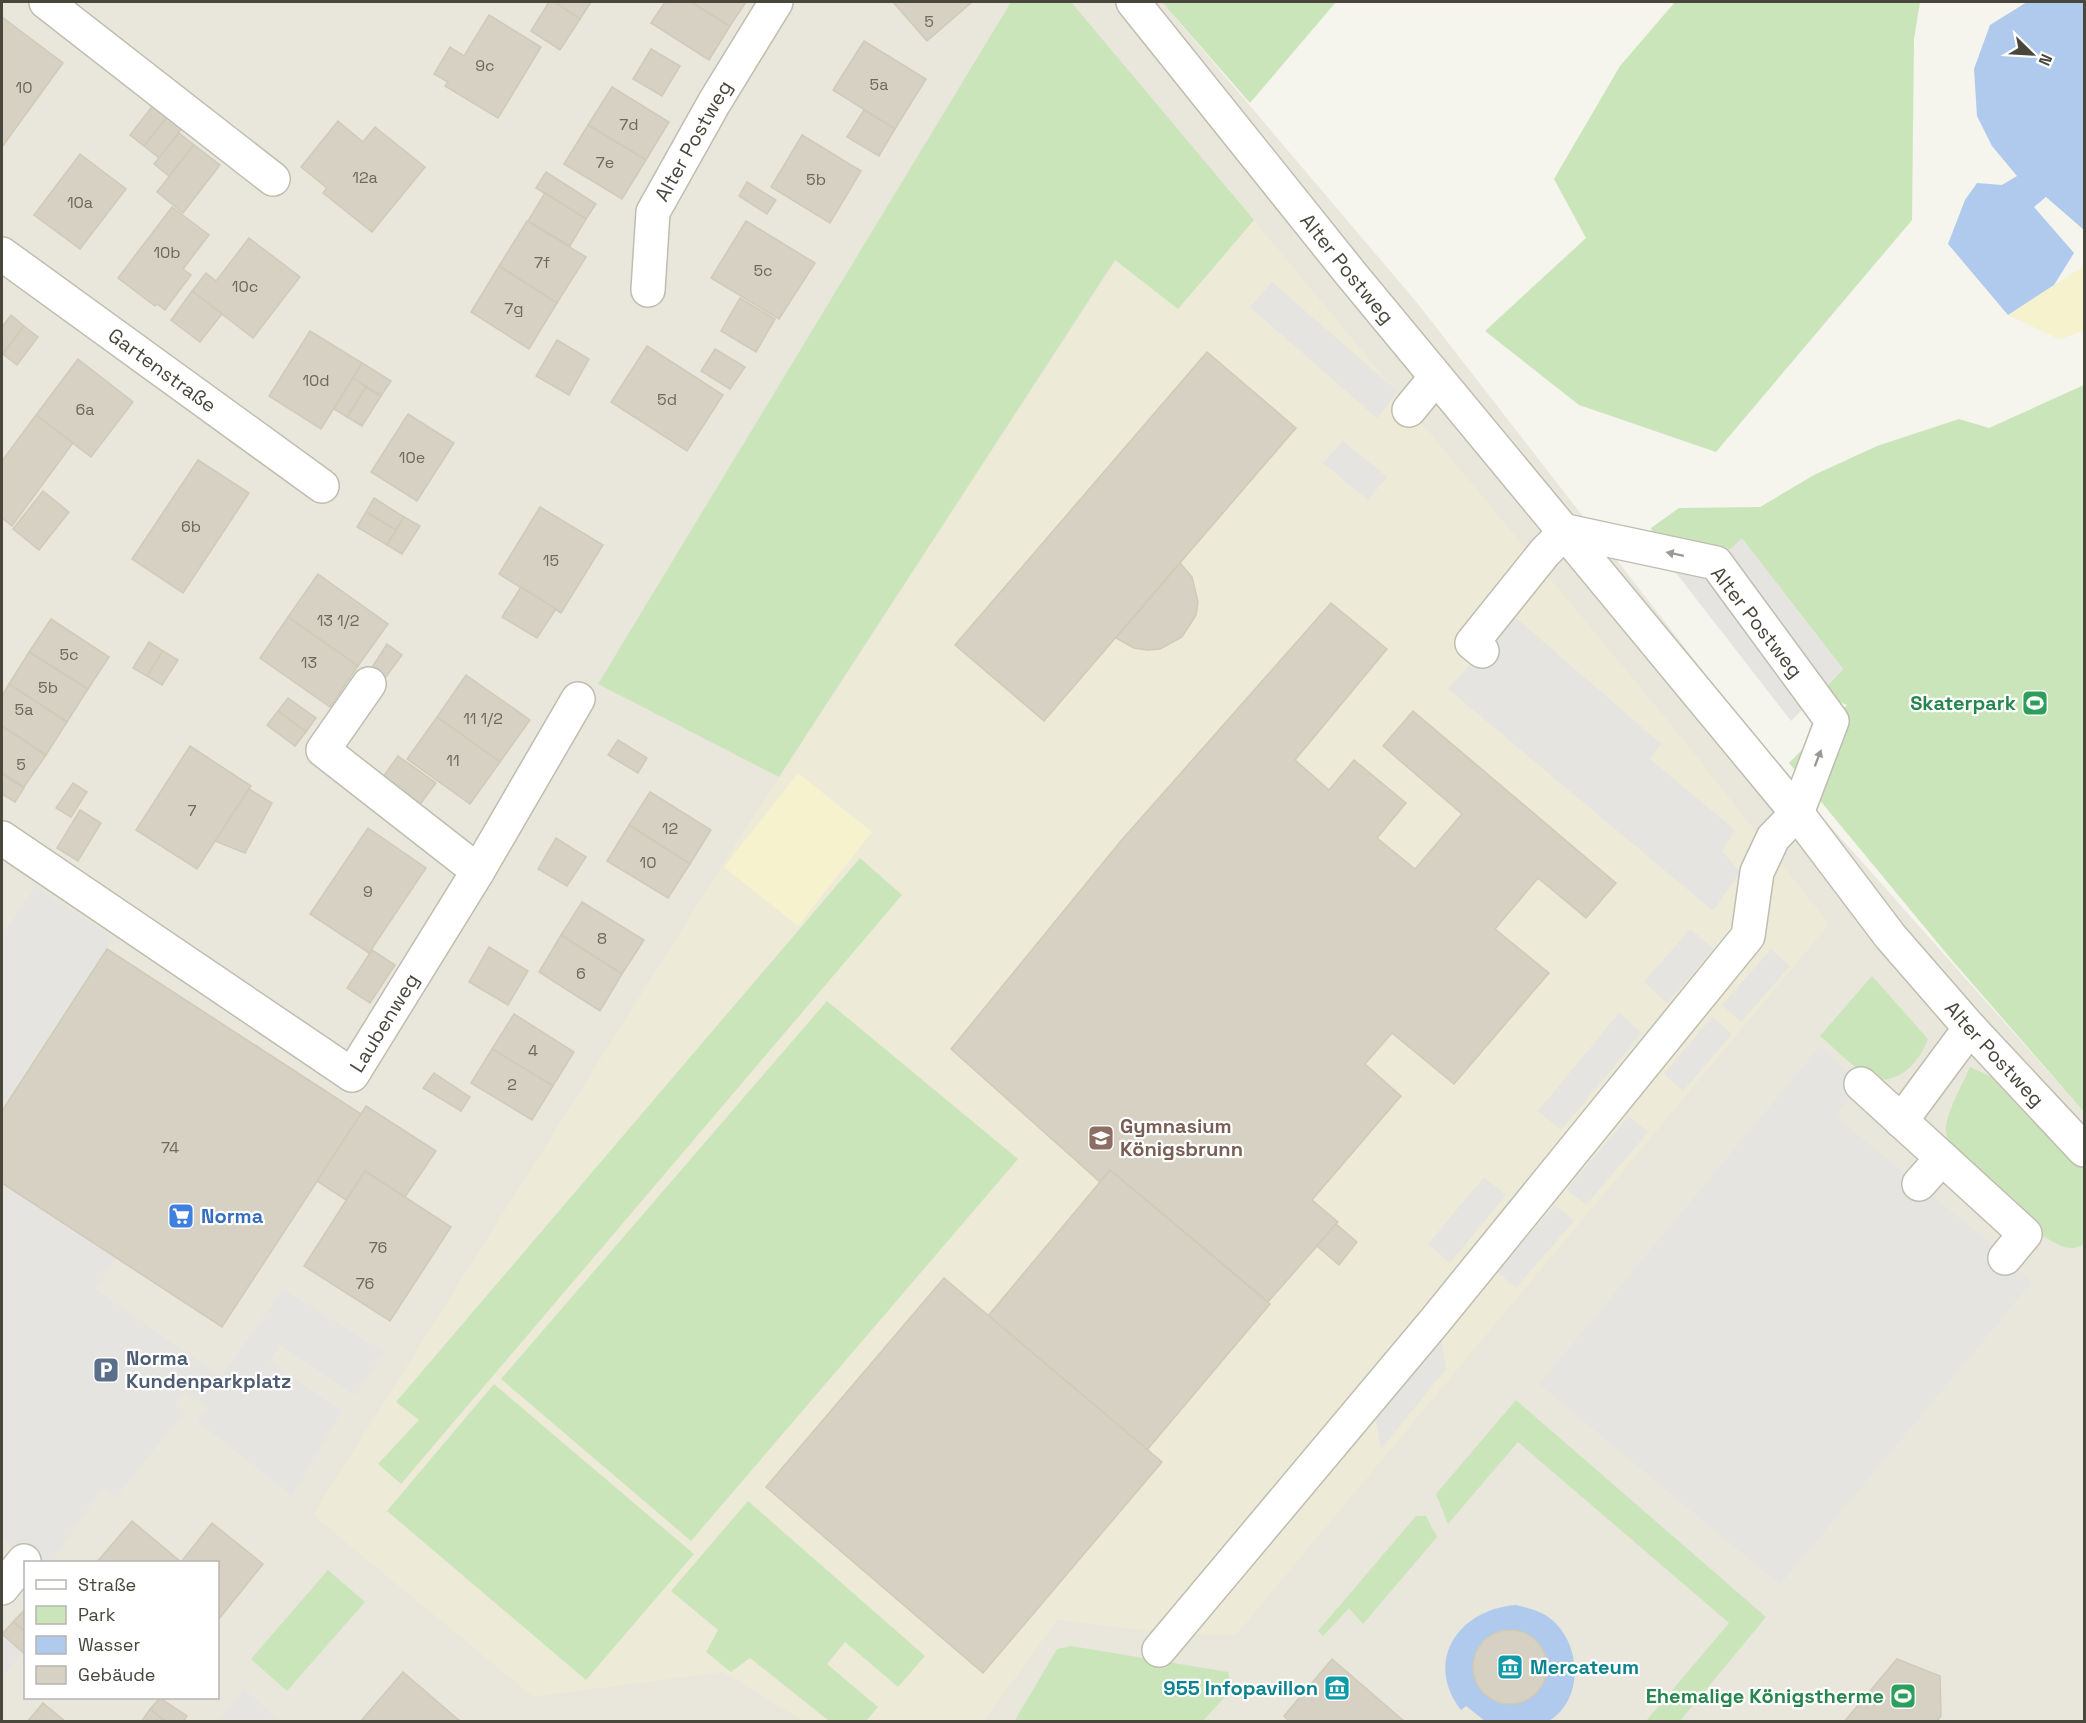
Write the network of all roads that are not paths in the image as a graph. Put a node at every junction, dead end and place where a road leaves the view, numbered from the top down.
1 (46, 2) edge
2 (776, 2) edge
3 (1133, 2) edge
4 (273, 179) dead end
5 (2, 254) edge
6 (648, 290) dead end
7 (1436, 377) junction
8 (1409, 410) dead end
9 (322, 486) dead end
10 (1566, 531) junction
11 (1482, 651) dead end
12 (369, 684) dead end
13 (578, 699) dead end
14 (1797, 813) junction
15 (2, 838) edge
16 (478, 871) junction
17 (1971, 1028) junction
18 (1861, 1084) dead end
19 (1901, 1121) junction
20 (2085, 1150) edge
21 (1942, 1158) junction
22 (1919, 1184) dead end
23 (2005, 1258) dead end
24 (24, 1561) dead end
25 (2, 1588) edge
26 (1160, 1650) dead end

1 - 4 street
2 - 6 street, Alter Postweg
3 - 7 street, Alter Postweg
5 - 9 street, Gartenstraße
7 - 8 street
7 - 10 street, Alter Postweg
10 - 11 street
10 - 14 street, Alter Postweg
14 -> 10 street, Alter Postweg
12 - 16 street
13 - 16 street, Laubenweg
14 - 17 street, Alter Postweg
14 - 26 street
15 - 16 street, Laubenweg
17 - 19 street
17 - 20 street, Alter Postweg
18 - 19 street
19 - 21 street
21 - 22 street
21 - 23 street
24 - 25 street

